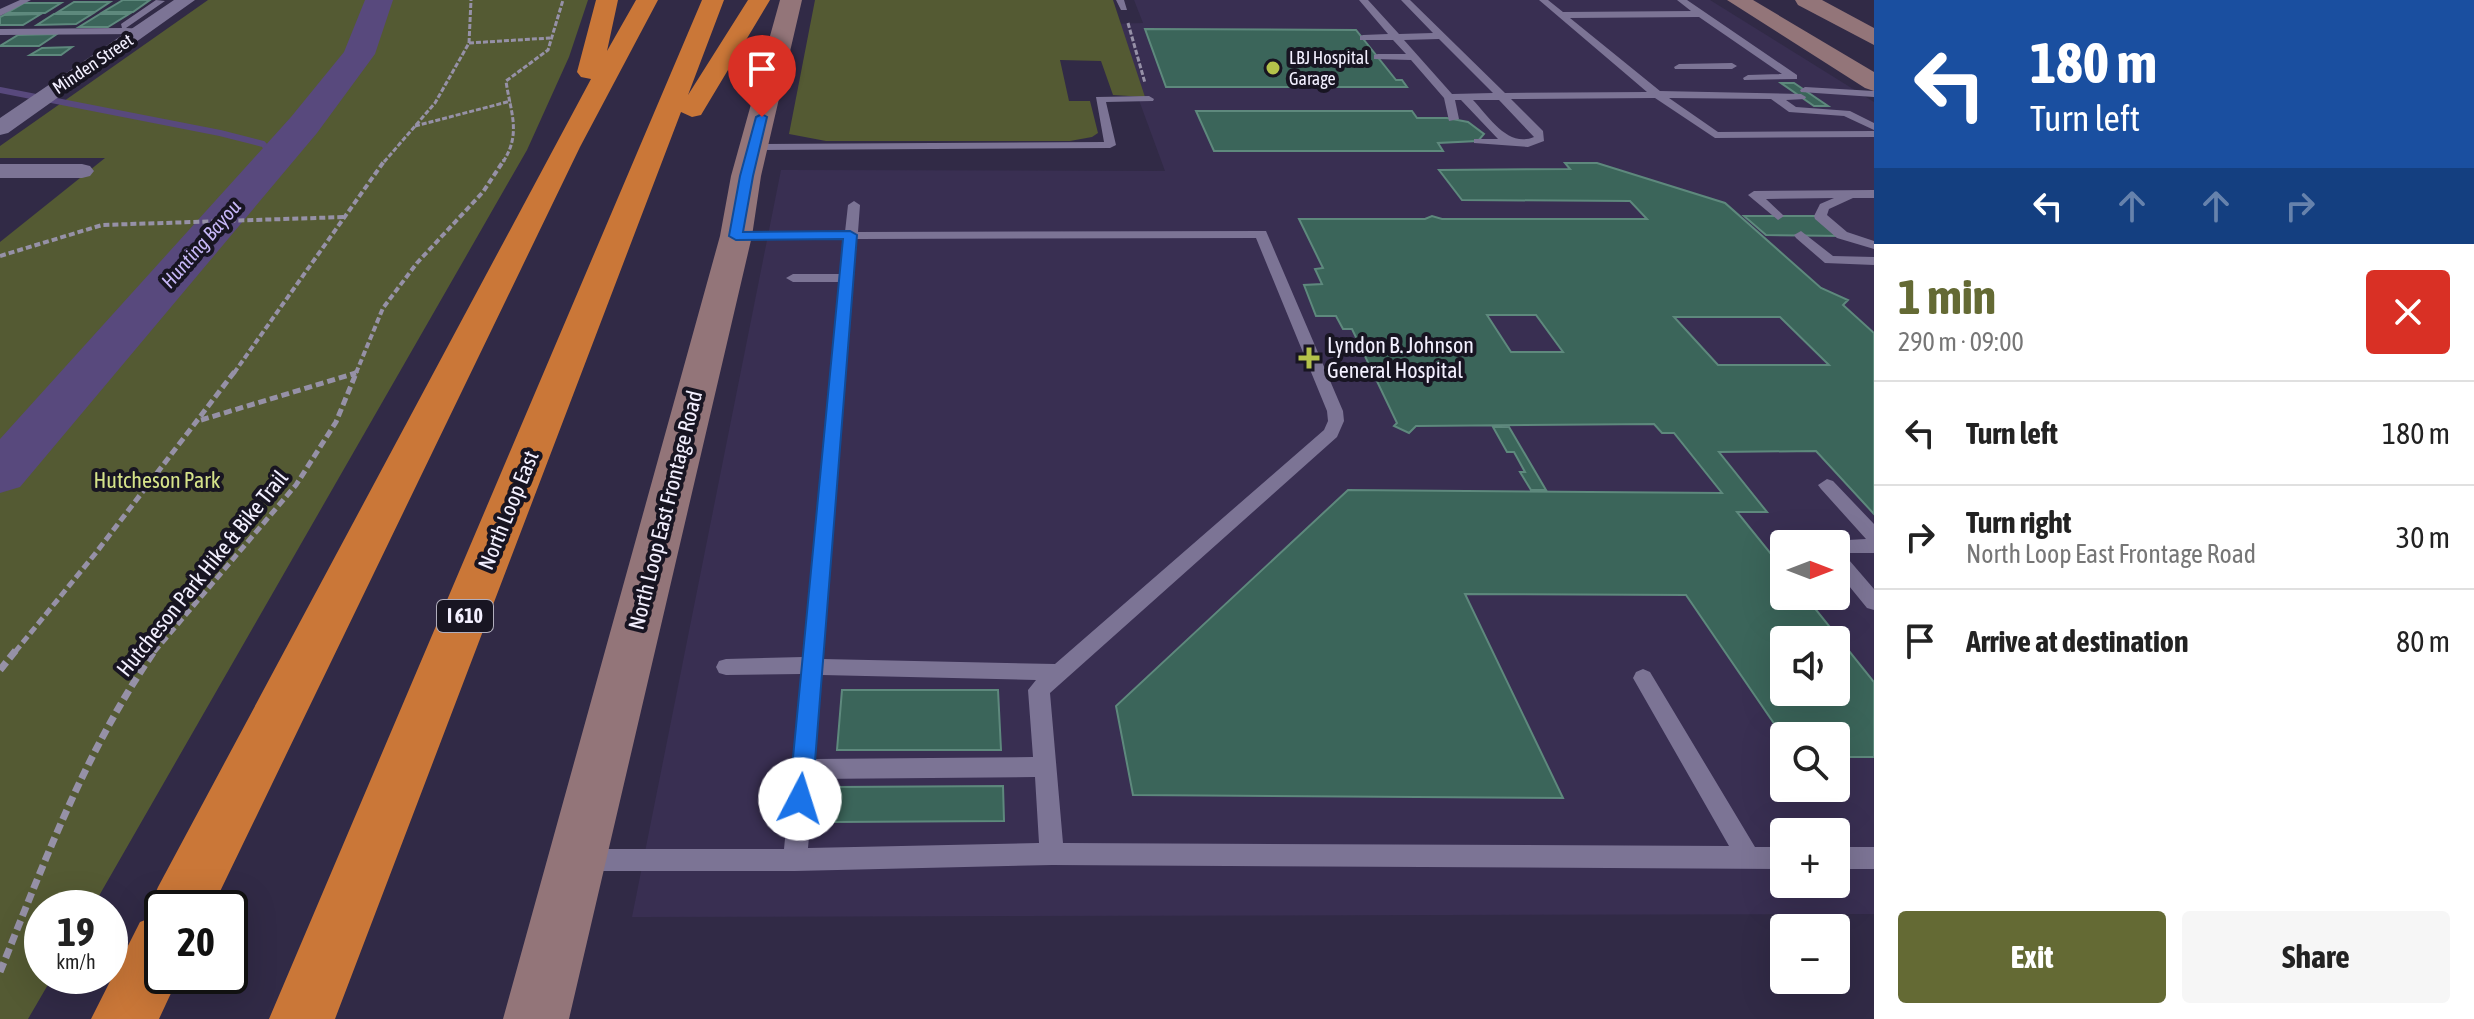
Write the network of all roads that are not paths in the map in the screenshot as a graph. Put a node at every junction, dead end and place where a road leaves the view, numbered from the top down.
1 (27, 0) edge
2 (607, 0) edge
3 (647, 0) edge
4 (713, 0) edge
5 (759, 0) edge
6 (791, 0) edge
7 (1363, 0) edge
8 (1405, 0) edge
9 (1543, 0) edge
10 (1681, 0) edge
11 (1738, 0) edge
12 (1806, 0) edge
13 (167, 6) edge
14 (0, 13) edge
15 (1701, 14) junction
16 (1561, 15) junction
17 (132, 26) junction
18 (0, 32) edge
19 (1441, 36) junction
20 (1397, 37) junction
21 (1363, 38) dead end
22 (1874, 38) edge
23 (1378, 57) dead end
24 (1414, 57) junction
25 (1732, 66) dead end
26 (1679, 67) dead end
27 (1874, 83) edge
28 (1794, 94) junction
29 (1874, 94) edge
30 (1658, 95) junction
31 (1502, 96) junction
32 (1449, 97) junction
33 (1464, 97) junction
34 (1149, 99) road end
35 (1453, 119) dead end
36 (1874, 127) edge
37 (0, 128) edge
38 (1874, 134) edge
39 (1478, 141) dead end
40 (1516, 144) junction
41 (566, 147) junction
42 (754, 147) junction
43 (0, 171) edge
44 (82, 171) dead end
45 (1870, 194) edge
46 (854, 205) dead end
47 (628, 213) junction
48 (1778, 216) dead end
49 (750, 235) junction
50 (850, 235) junction
51 (1801, 235) dead end
52 (1874, 245) edge
53 (1874, 261) edge
54 (793, 278) dead end
55 (846, 278) junction
56 (1827, 485) dead end
57 (1874, 536) edge
58 (1850, 546) edge
59 (1874, 546) edge
60 (1850, 574) edge
61 (1874, 603) edge
62 (812, 665) junction
63 (726, 667) dead end
64 (1061, 672) junction
65 (1643, 678) dead end
66 (1044, 767) junction
67 (803, 769) junction
68 (1052, 854) junction
69 (1748, 857) junction
70 (1770, 858) edge
71 (1850, 858) edge
72 (1874, 858) edge
73 (576, 860) junction
74 (795, 860) junction
75 (189, 890) edge
76 (144, 980) edge
77 (124, 1019) edge
78 (302, 1019) edge
79 (536, 1019) edge

1 - 14 lane
2 - 41 highway
3 - 41 highway
4 - 47 highway, North Loop East / I 610
5 - 47 highway
6 - 42 main road, North Loop East Frontage Road
7 - 20 lane
8 - 19 lane
9 - 16 lane
10 - 15 lane
11 - 27 main road
12 - 22 main road
13 - 17 street, Minden Street
15 - 16 lane
15 - 28 lane
16 - 30 lane
17 - 18 lane
17 - 37 street, Minden Street
19 - 20 lane
19 - 31 lane
20 - 21 lane
20 - 24 lane
23 - 24 lane
24 - 32 lane
25 - 26 lane
28 - 29 lane
28 - 30 lane
28 - 36 lane
30 - 31 lane
30 - 38 lane
31 - 33 lane
31 - 40 lane
32 - 33 lane
32 - 35 lane
33 - 40 lane
34 - 42 lane
39 - 40 lane
41 - 75 highway
42 - 49 main road, North Loop East Frontage Road
43 - 44 street
45 - 48 lane
45 - 52 lane
46 - 50 lane
47 - 78 highway, North Loop East / I 610
49 - 50 lane
49 - 73 main road, North Loop East Frontage Road
50 - 55 lane
50 - 64 lane
51 - 53 lane
54 - 55 lane
55 - 62 lane
56 - 57 lane
58 - 59 lane
60 - 61 lane
62 - 63 lane
62 - 64 lane
62 - 67 lane
64 - 66 lane
65 - 69 lane
66 - 67 lane
66 - 68 lane
67 - 74 lane
68 - 69 lane
68 - 74 lane
69 - 70 lane
71 - 72 lane
73 - 74 lane
73 - 79 main road, North Loop East Frontage Road
76 - 77 highway

